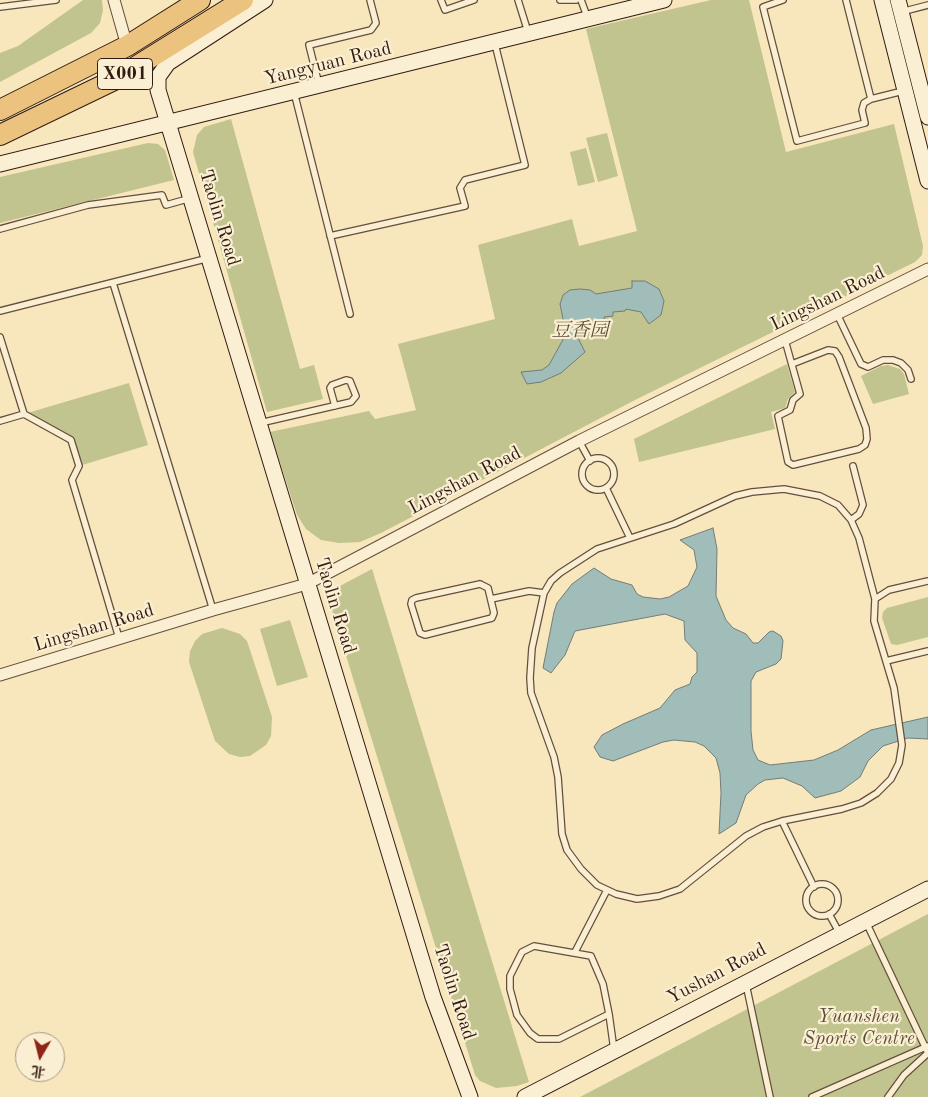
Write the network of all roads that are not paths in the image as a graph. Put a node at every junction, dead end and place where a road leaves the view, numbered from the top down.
1 (56, 0) edge
2 (114, 0) edge
3 (200, 0) edge
4 (242, 0) edge
5 (265, 0) edge
6 (370, 0) edge
7 (441, 0) edge
8 (474, 0) edge
9 (518, 0) edge
10 (560, 0) edge
11 (576, 0) edge
12 (581, 0) edge
13 (664, 0) edge
14 (782, 0) edge
15 (846, 0) edge
16 (882, 0) edge
17 (762, 3) edge
18 (900, 6) edge
19 (928, 6) edge
20 (0, 7) edge
21 (588, 18) junction
22 (529, 34) junction
23 (495, 42) junction
24 (127, 46) junction
25 (319, 86) junction
26 (906, 90) junction
27 (294, 92) junction
28 (871, 98) junction
29 (0, 110) edge
30 (928, 117) edge
31 (169, 124) junction
32 (0, 135) edge
33 (0, 164) edge
34 (928, 181) edge
35 (192, 198) junction
36 (0, 229) edge
37 (330, 236) junction
38 (211, 257) junction
39 (928, 268) edge
40 (113, 283) junction
41 (0, 311) edge
42 (350, 314) dead end
43 (837, 314) junction
44 (0, 337) edge
45 (785, 340) junction
46 (792, 364) junction
47 (911, 379) dead end
48 (334, 406) junction
49 (24, 414) junction
50 (0, 422) edge
51 (260, 423) junction
52 (579, 441) junction
53 (590, 461) junction
54 (853, 466) dead end
55 (606, 488) junction
56 (851, 520) junction
57 (630, 538) junction
58 (928, 581) edge
59 (307, 584) junction
60 (544, 593) junction
61 (875, 598) junction
62 (490, 599) junction
63 (213, 610) junction
64 (119, 639) junction
65 (928, 651) edge
66 (886, 661) junction
67 (0, 675) edge
68 (782, 821) junction
69 (814, 887) junction
70 (928, 889) edge
71 (607, 890) junction
72 (830, 914) junction
73 (865, 921) junction
74 (840, 934) junction
75 (575, 952) junction
76 (746, 982) junction
77 (609, 1014) junction
78 (927, 1050) edge
79 (614, 1051) junction
80 (470, 1097) edge
81 (525, 1097) edge
82 (770, 1097) edge
83 (812, 1097) edge
84 (888, 1097) edge

1 - 20 lane
2 - 24 street
3 - 24 highway, X001
4 - 32 highway, X001
5 - 31 street, X001
6 - 25 lane
7 - 8 lane
9 - 22 lane
10 - 11 lane
12 - 21 lane
13 - 21 street, Yangyuan Road
14 - 17 lane
15 - 28 lane
16 - 26 street
17 - 28 lane
18 - 19 lane
18 - 30 street
21 - 22 street, Yangyuan Road
22 - 23 street, Yangyuan Road
23 - 25 street, Yangyuan Road
23 - 37 lane
24 - 29 highway, X001
25 - 27 street, Yangyuan Road
26 - 28 lane
26 - 34 street
27 - 31 street, Yangyuan Road
27 - 37 lane
31 - 33 street, Yangyuan Road
31 - 35 street, Taolin Road
35 - 36 lane
35 - 38 street, Taolin Road
37 - 42 lane
38 - 40 lane
38 - 51 street, Taolin Road
39 - 43 street, Lingshan Road
40 - 41 lane
40 - 63 lane
43 - 45 street, Lingshan Road
43 - 47 lane
44 - 49 lane
45 - 46 lane
45 - 52 street, Lingshan Road
46 - 46 lane
48 - 48 lane
48 - 51 lane
49 - 50 lane
49 - 64 lane
51 - 59 street, Taolin Road
52 - 53 lane
52 - 59 street, Lingshan Road
53 - 55 lane
53 - 55 lane
54 - 56 lane
55 - 57 lane
56 - 57 lane
56 - 61 lane
57 - 60 lane
58 - 61 lane
59 - 63 street, Lingshan Road
59 - 80 street, Taolin Road
60 - 62 lane
60 - 71 lane
61 - 66 lane
62 - 62 lane
63 - 64 street, Lingshan Road
64 - 67 street, Lingshan Road
65 - 66 lane
66 - 68 lane
68 - 69 lane
68 - 71 lane
69 - 72 lane
69 - 72 lane
70 - 73 street, Yushan Road
71 - 75 lane
72 - 74 lane
73 - 74 street, Yushan Road
73 - 78 lane
74 - 76 street, Yushan Road
75 - 77 lane
75 - 77 lane
76 - 79 street, Yushan Road
76 - 82 lane
77 - 79 lane
78 - 83 lane
78 - 84 lane
79 - 81 street, Yushan Road

